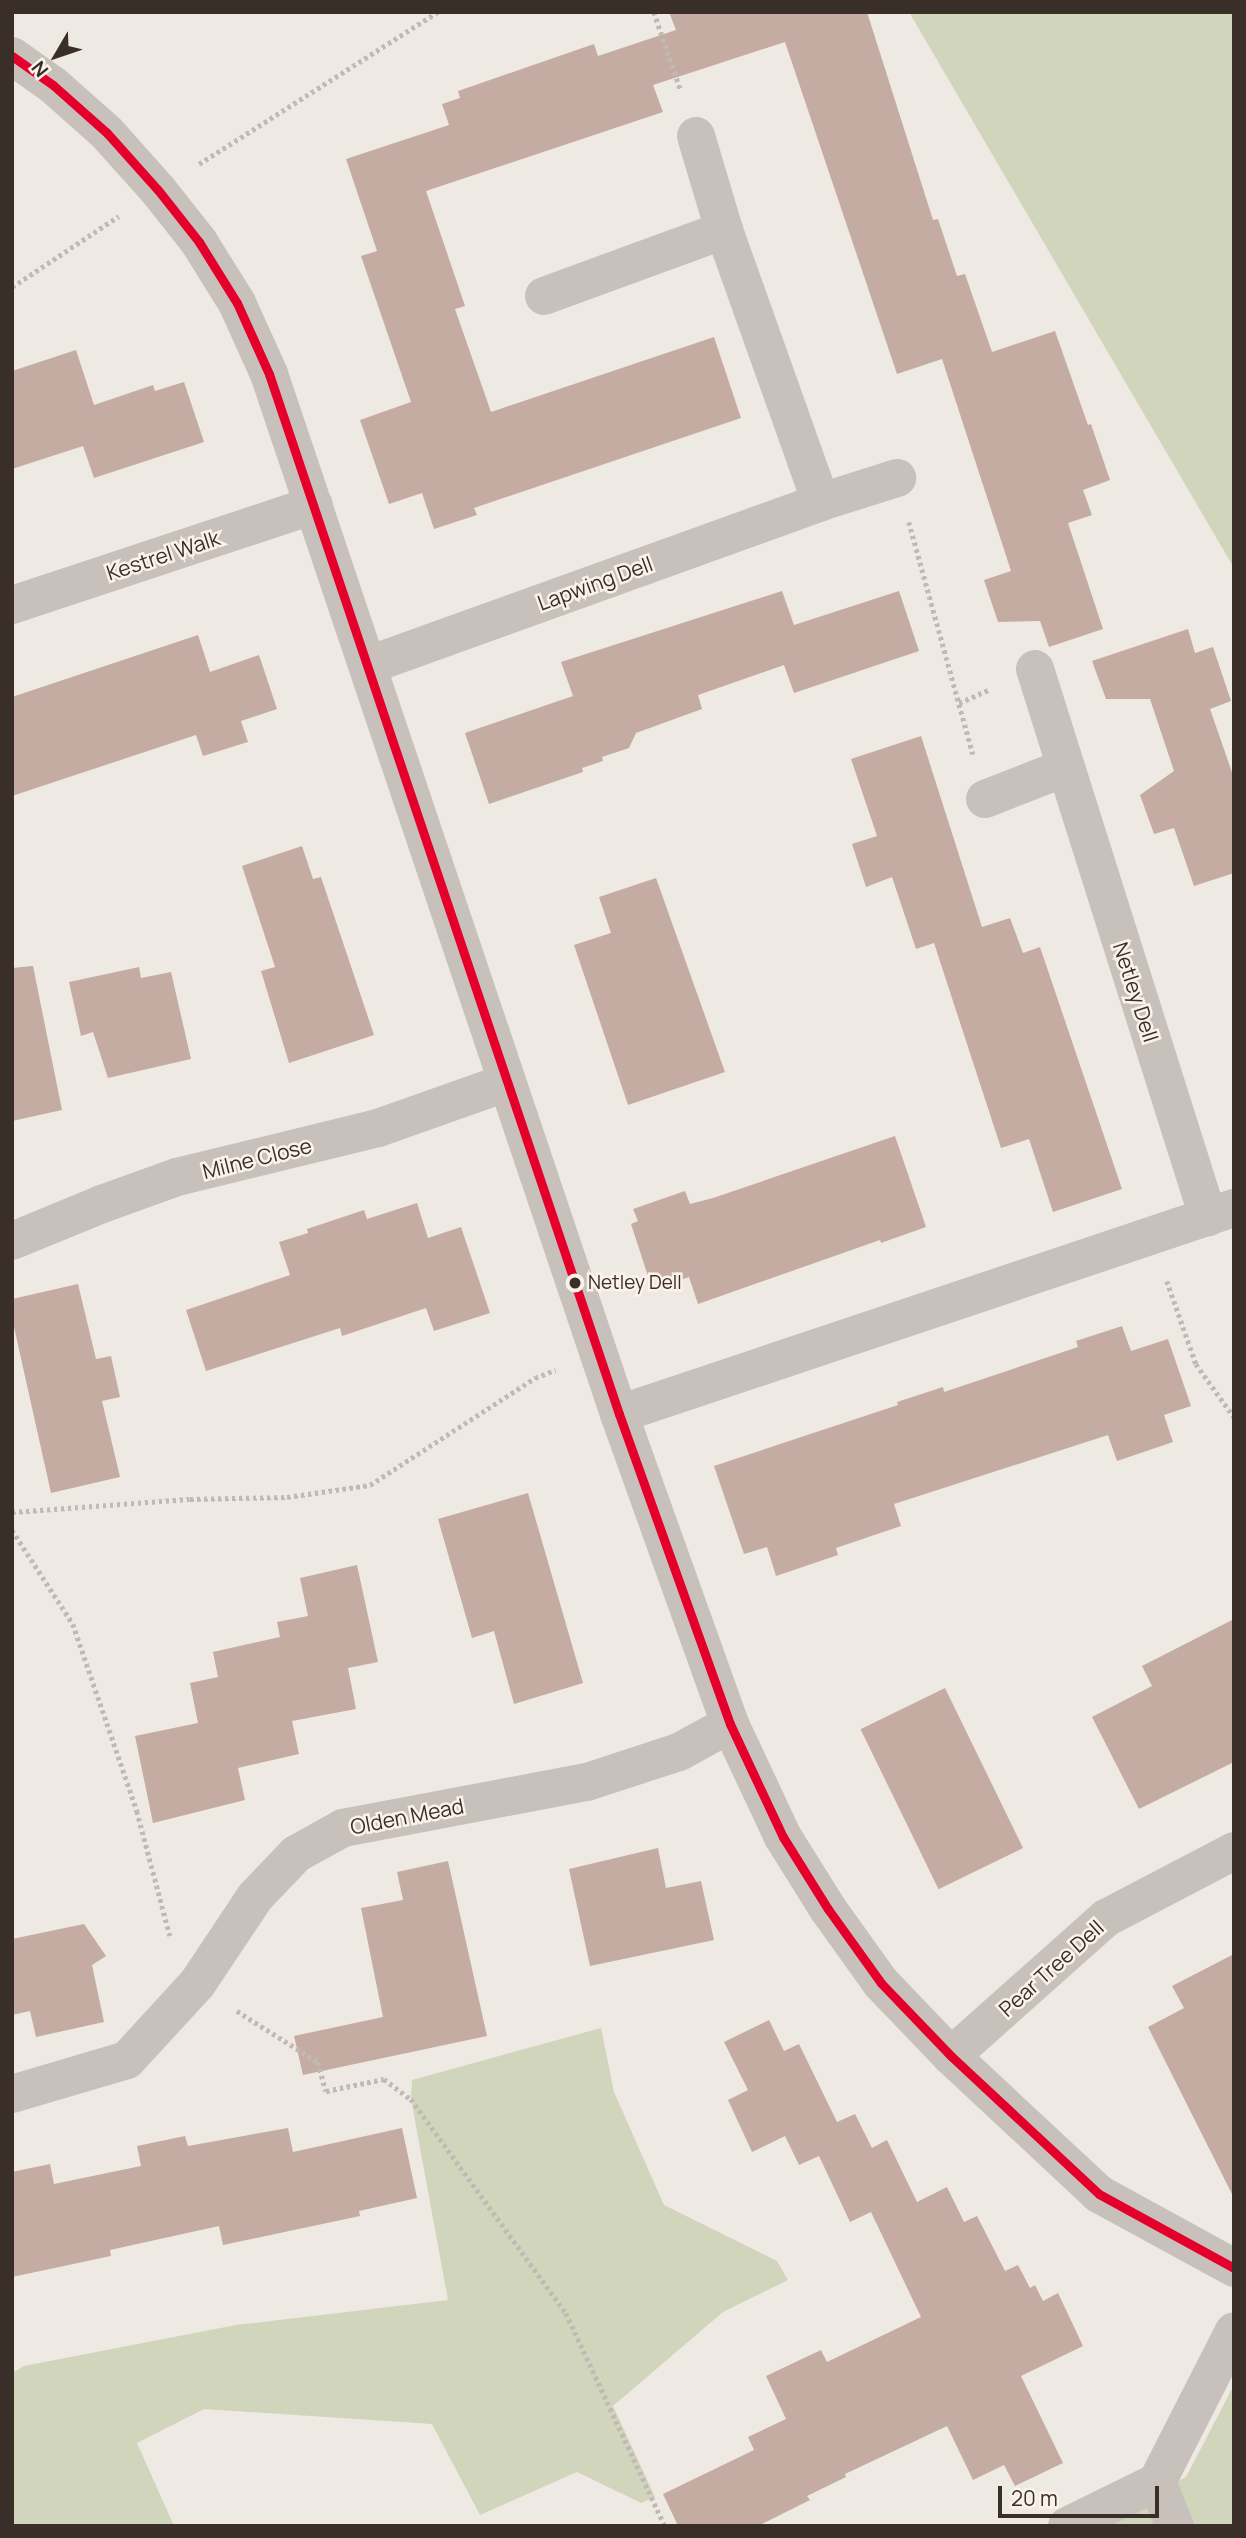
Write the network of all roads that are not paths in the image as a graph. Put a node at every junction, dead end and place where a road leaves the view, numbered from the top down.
1 (12, 56) edge
2 (696, 136) road end
3 (724, 229) junction
4 (544, 296) dead end
5 (897, 478) road end
6 (821, 502) junction
7 (314, 505) junction
8 (12, 605) edge
9 (369, 665) junction
10 (1035, 669) dead end
11 (1064, 768) junction
12 (985, 799) road end
13 (505, 1083) junction
14 (1221, 1212) edge
15 (12, 1241) edge
16 (619, 1414) junction
17 (730, 1724) junction
18 (1234, 1852) edge
19 (951, 2056) junction
20 (12, 2094) edge
21 (1234, 2268) edge
22 (1234, 2331) edge
23 (1157, 2482) junction
24 (1067, 2526) edge
25 (1175, 2526) edge

1 - 7 street
2 - 3 street
3 - 4 street
3 - 6 street
5 - 6 street, Lapwing Dell
6 - 9 street, Lapwing Dell
7 - 8 street, Kestrel Walk
7 - 9 street
9 - 13 street
10 - 11 street, Netley Dell
11 - 12 street
11 - 14 street, Netley Dell
13 - 15 street, Milne Close
13 - 16 street
14 - 16 street, Netley Dell
16 - 17 street
17 - 19 street
17 - 20 street, Olden Mead
18 - 19 street, Pear Tree Dell
19 - 21 street
22 - 23 street
23 - 24 street
23 - 25 street

